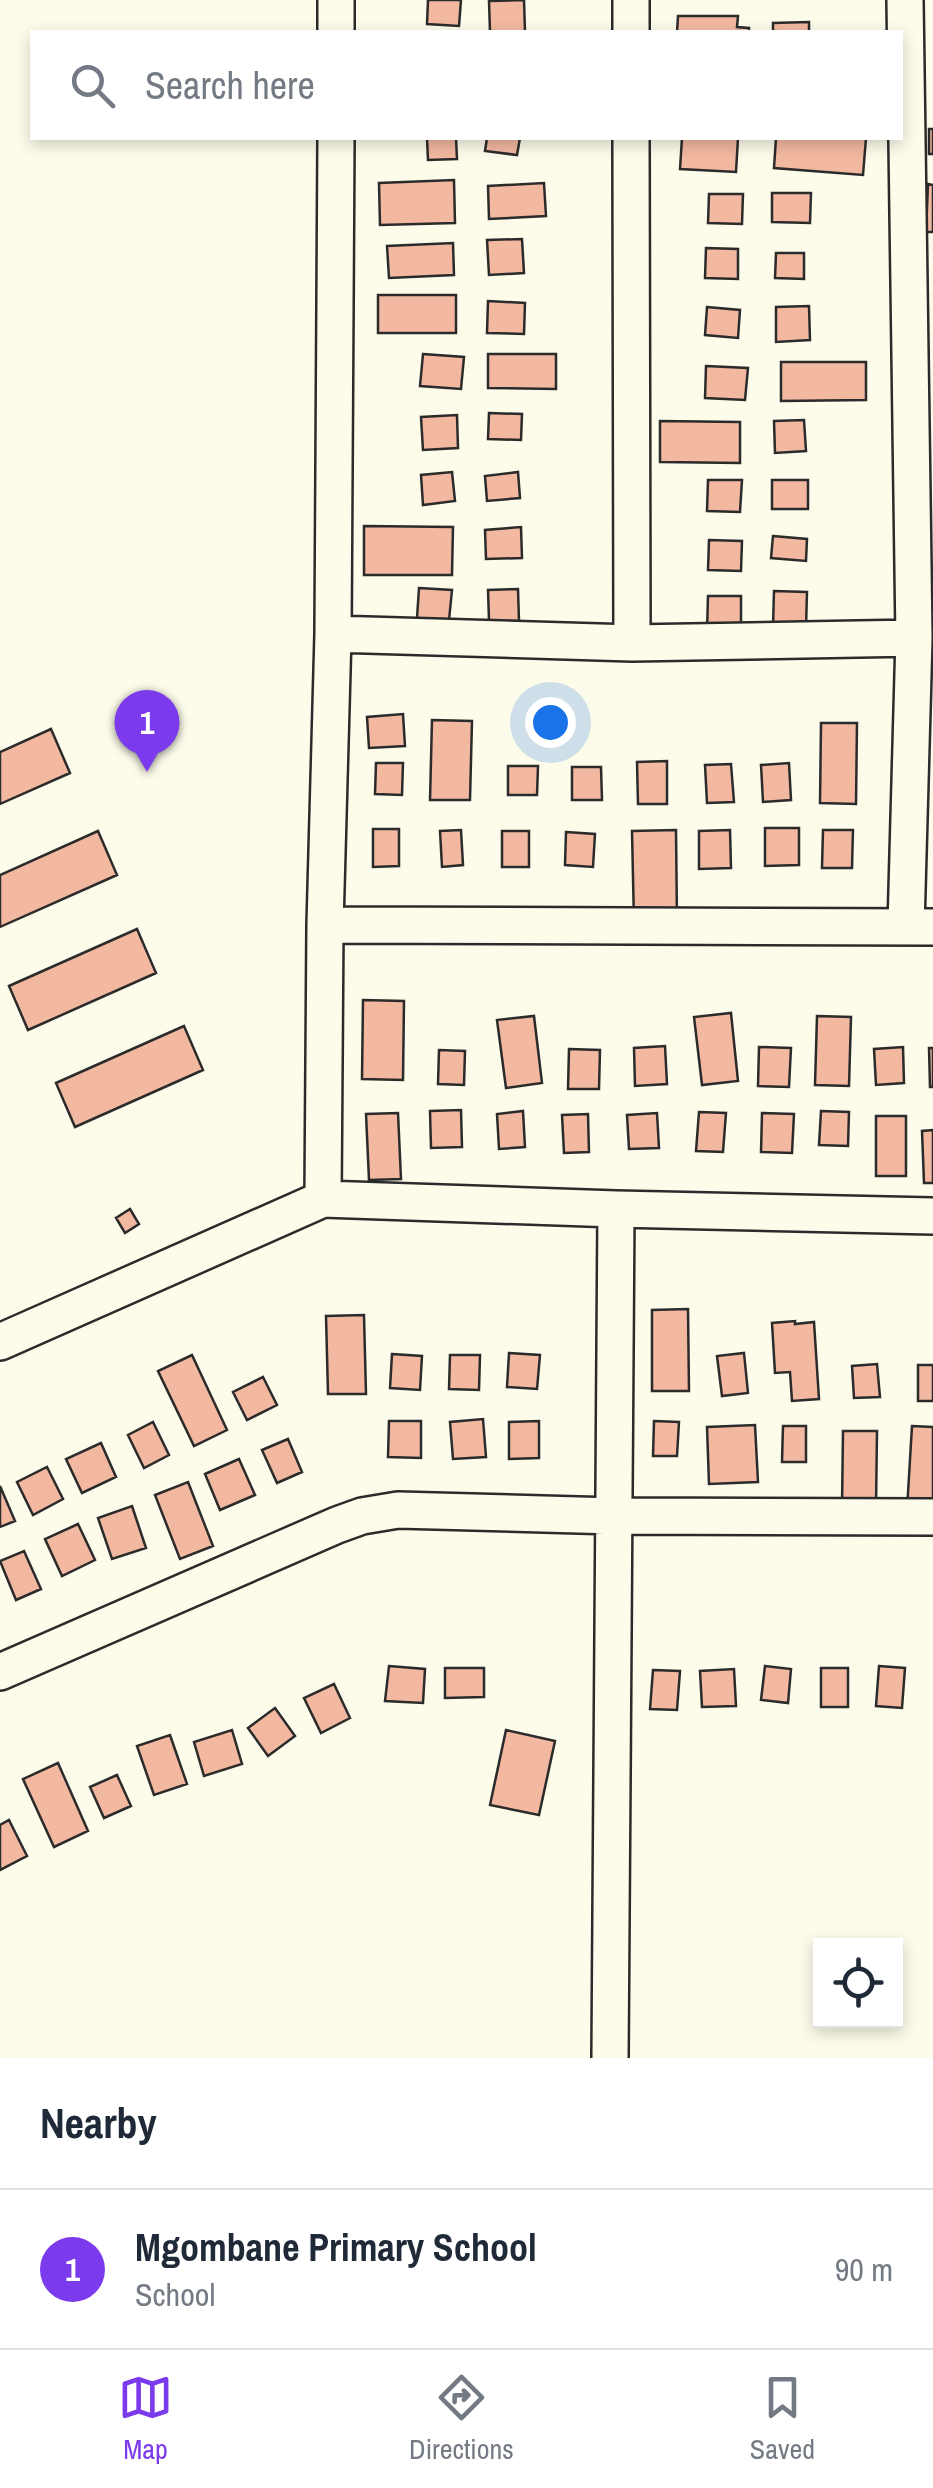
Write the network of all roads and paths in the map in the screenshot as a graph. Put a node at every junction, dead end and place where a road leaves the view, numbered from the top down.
1 (336, 0) edge
2 (631, 0) edge
3 (904, 0) edge
4 (336, 30) edge
5 (631, 30) edge
6 (336, 140) edge
7 (631, 140) edge
8 (333, 634) junction
9 (914, 638) junction
10 (632, 643) junction
11 (325, 925) junction
12 (919, 926) edge
13 (324, 1199) junction
14 (616, 1209) junction
15 (933, 1216) edge
16 (0, 1342) edge
17 (614, 1516) junction
18 (933, 1517) edge
19 (0, 1672) edge
20 (610, 2058) edge

1 - 4 street
2 - 5 street
3 - 9 street
6 - 8 street
7 - 10 street
8 - 10 street
8 - 11 street
9 - 10 street
9 - 12 street
11 - 12 street
11 - 13 street
13 - 14 street
13 - 16 street
14 - 15 street
14 - 17 street
17 - 18 street
17 - 19 street
17 - 20 street

